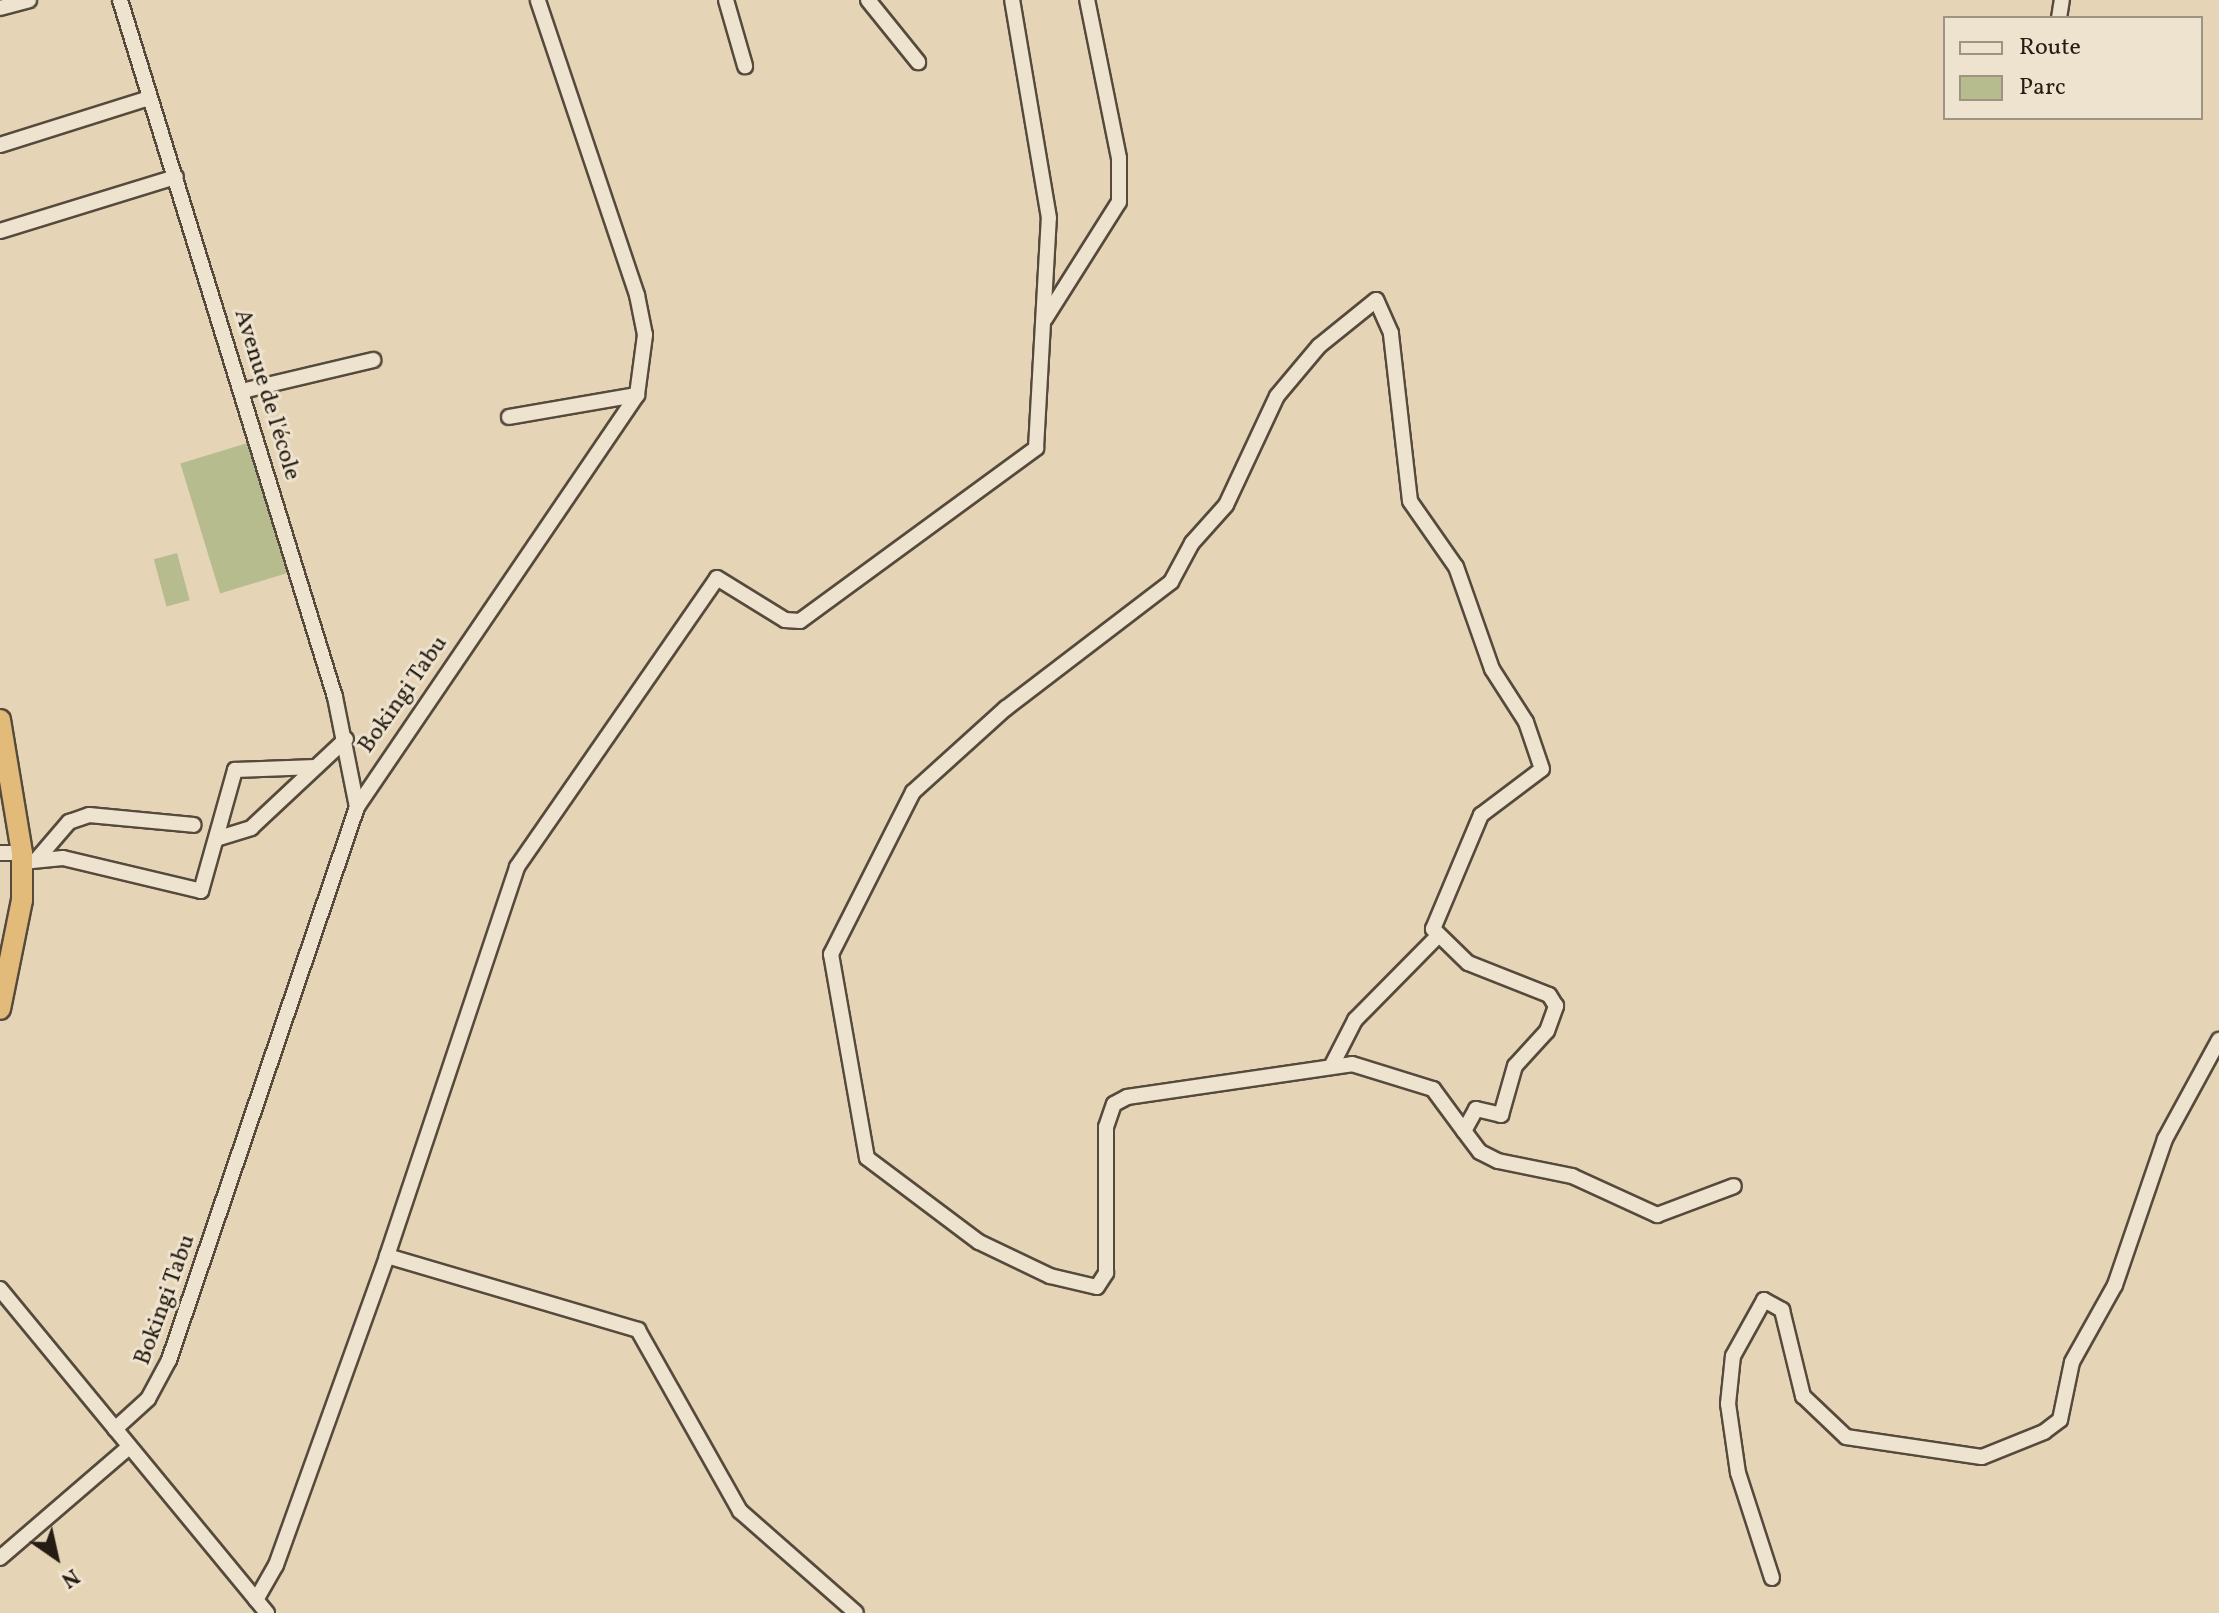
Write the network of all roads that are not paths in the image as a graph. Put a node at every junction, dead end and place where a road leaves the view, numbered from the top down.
1 (29, 0) edge
2 (120, 0) edge
3 (538, 0) edge
4 (726, 0) edge
5 (868, 0) edge
6 (1012, 0) edge
7 (1087, 0) edge
8 (0, 8) edge
9 (918, 62) dead end
10 (745, 66) dead end
11 (149, 98) junction
12 (0, 145) edge
13 (176, 177) junction
14 (0, 231) edge
15 (1045, 319) junction
16 (373, 360) dead end
17 (242, 391) junction
18 (637, 395) junction
19 (509, 417) dead end
20 (0, 720) edge
21 (346, 739) junction
22 (316, 767) junction
23 (357, 807) junction
24 (194, 825) dead end
25 (219, 838) junction
26 (0, 853) edge
27 (27, 858) junction
28 (1436, 938) junction
29 (6, 953) edge
30 (0, 1009) edge
31 (2219, 1040) edge
32 (1332, 1065) junction
33 (1464, 1131) junction
34 (1734, 1186) dead end
35 (387, 1256) junction
36 (0, 1289) edge
37 (115, 1429) junction
38 (129, 1447) junction
39 (0, 1558) edge
40 (1772, 1578) dead end
41 (256, 1600) junction
42 (267, 1613) edge
43 (856, 1613) edge

1 - 8 street
2 - 11 street, Avenue de l'école
3 - 18 street, Bokingi Tabu
4 - 10 street
5 - 9 street
6 - 15 street
7 - 15 street
11 - 12 street
11 - 13 street, Avenue de l'école
13 - 14 street
13 - 17 street, Avenue de l'école
15 - 35 street
16 - 17 street
17 - 21 street, Avenue de l'école
18 - 19 street
18 - 23 street, Bokingi Tabu
20 - 27 highway
21 - 22 street
21 - 23 street, Avenue de l'école
22 - 25 street
22 - 25 street
23 - 37 street, Bokingi Tabu
24 - 27 street
25 - 27 street
26 - 27 street
27 - 29 highway
28 - 32 street
28 - 32 street
28 - 33 street
29 - 30 highway
31 - 40 street
32 - 33 street
33 - 34 street
35 - 41 street
35 - 43 street
36 - 37 street
37 - 38 street
38 - 39 street
38 - 41 street
41 - 42 street

